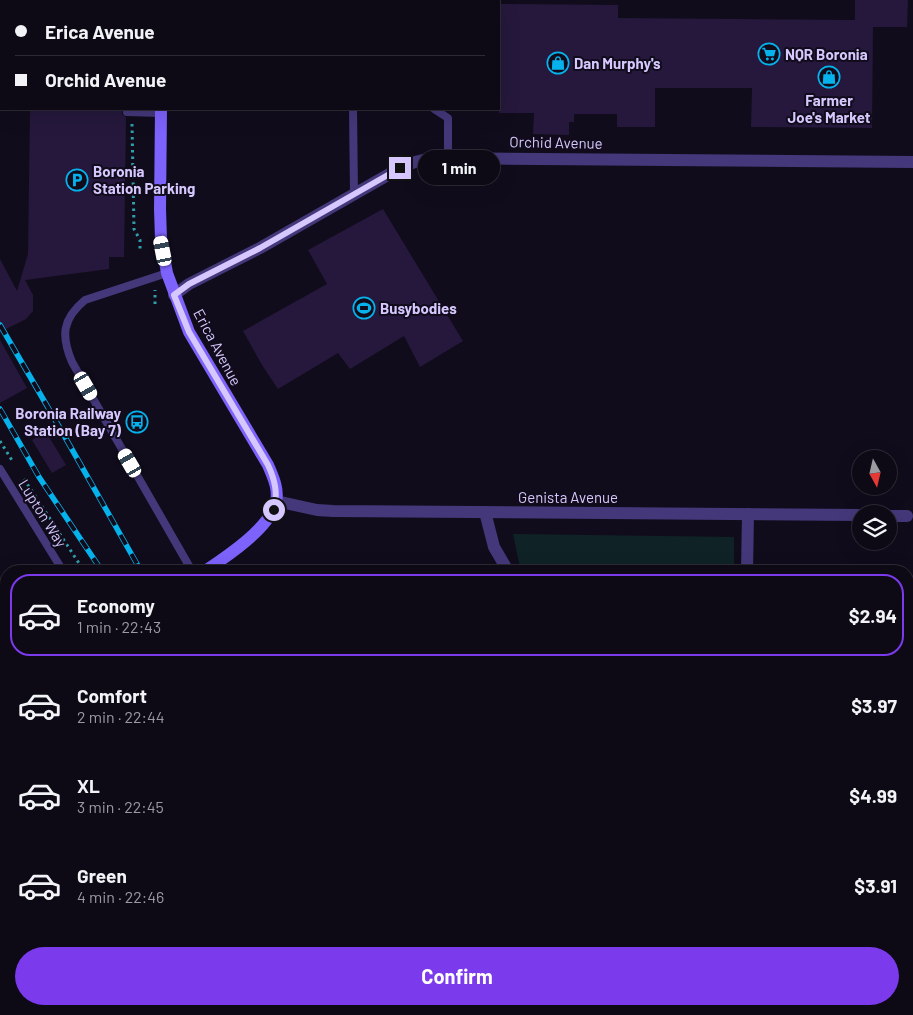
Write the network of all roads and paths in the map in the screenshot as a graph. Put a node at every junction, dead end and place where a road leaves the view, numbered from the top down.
1 (353, 110) edge
2 (436, 110) edge
3 (161, 111) edge
4 (129, 113) joint
5 (448, 157) junction
6 (913, 162) edge
7 (354, 194) junction
8 (140, 252) dead end
9 (167, 273) junction
10 (174, 295) junction
11 (0, 441) edge
12 (16, 465) dead end
13 (0, 469) edge
14 (21, 474) dead end
15 (276, 500) junction
16 (485, 512) junction
17 (748, 514) junction
18 (852, 516) edge
19 (897, 516) edge
20 (907, 516) dead end
21 (59, 565) edge
22 (80, 565) edge
23 (189, 565) edge
24 (213, 565) edge
25 (504, 565) edge
26 (747, 565) edge

1 - 7 lane
2 - 5 lane
3 - 4 lane
3 - 9 main road, Erica Avenue
4 - 8 path
5 - 6 street, Orchid Avenue
5 - 7 street, Orchid Avenue
7 - 10 street, Orchid Avenue
9 - 10 main road, Erica Avenue
9 - 23 lane
10 - 15 main road, Erica Avenue
11 - 12 path
13 - 21 lane, Lupton Way
14 - 22 path
15 - 16 street, Genista Avenue
15 - 24 main road
16 - 17 street, Genista Avenue
16 - 25 street
17 - 18 street, Genista Avenue
17 - 26 street
19 - 20 street

